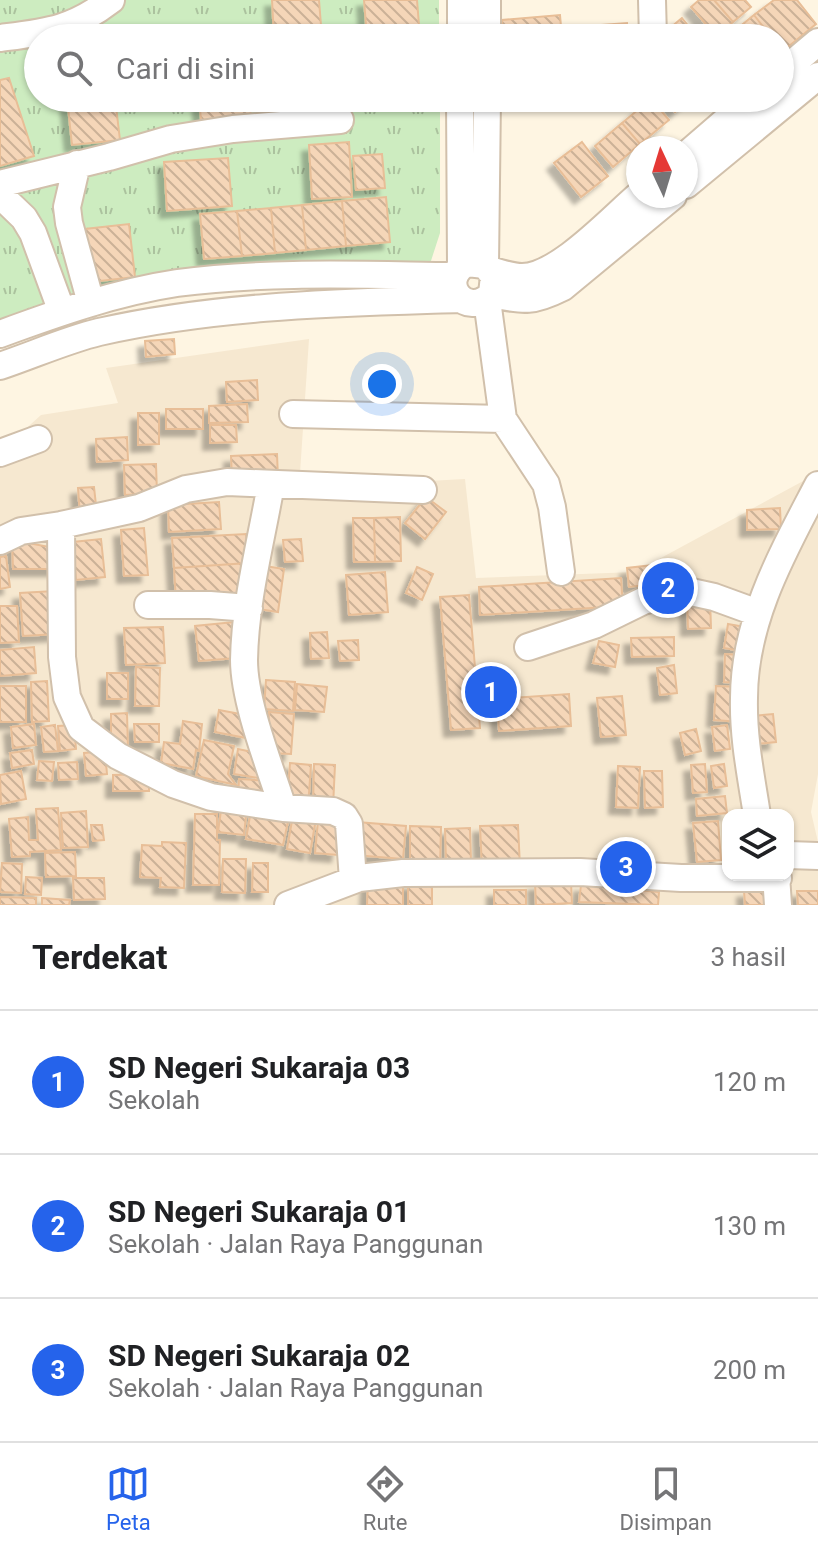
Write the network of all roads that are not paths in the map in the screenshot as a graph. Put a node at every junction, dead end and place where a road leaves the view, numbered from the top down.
1 (111, 0) edge
2 (461, 0) edge
3 (487, 0) edge
4 (653, 1) edge
5 (74, 24) edge
6 (461, 24) edge
7 (487, 24) edge
8 (653, 24) edge
9 (24, 34) edge
10 (0, 38) edge
11 (818, 42) edge
12 (794, 62) edge
13 (818, 76) edge
14 (794, 92) edge
15 (461, 112) edge
16 (486, 112) edge
17 (739, 112) edge
18 (763, 112) edge
19 (340, 120) dead end
20 (699, 154) edge
21 (77, 164) junction
22 (0, 184) edge
23 (0, 195) edge
24 (626, 206) edge
25 (67, 207) junction
26 (658, 208) edge
27 (24, 218) junction
28 (476, 282) junction
29 (91, 303) junction
30 (62, 312) junction
31 (0, 334) edge
32 (0, 366) edge
33 (293, 414) dead end
34 (503, 419) junction
35 (38, 439) dead end
36 (0, 453) edge
37 (271, 484) junction
38 (818, 485) edge
39 (423, 490) dead end
40 (61, 525) junction
41 (0, 541) edge
42 (561, 572) dead end
43 (148, 605) dead end
44 (249, 608) junction
45 (758, 613) junction
46 (528, 647) dead end
47 (283, 808) junction
48 (756, 809) edge
49 (722, 873) edge
50 (353, 880) junction
51 (787, 881) edge
52 (288, 905) edge
53 (778, 905) edge

1 - 5 street
2 - 6 street
3 - 7 street
4 - 8 street
9 - 10 street
11 - 12 street
13 - 14 street
15 - 28 street
16 - 28 street
17 - 20 street
18 - 20 street
19 - 21 street
21 - 22 street
21 - 25 street
23 - 27 street
24 - 28 street
25 - 27 street
25 - 29 street
26 - 28 street
27 - 30 street
28 - 29 street
28 - 32 street
28 - 34 street
29 - 30 street
30 - 31 street
33 - 34 street
34 - 42 street
35 - 36 street
37 - 39 street
37 - 40 street
37 - 44 street
38 - 45 street
40 - 41 street
40 - 47 street
43 - 44 street
44 - 47 street
45 - 46 street
45 - 48 street
47 - 50 street
49 - 50 street
50 - 52 street
51 - 53 street

